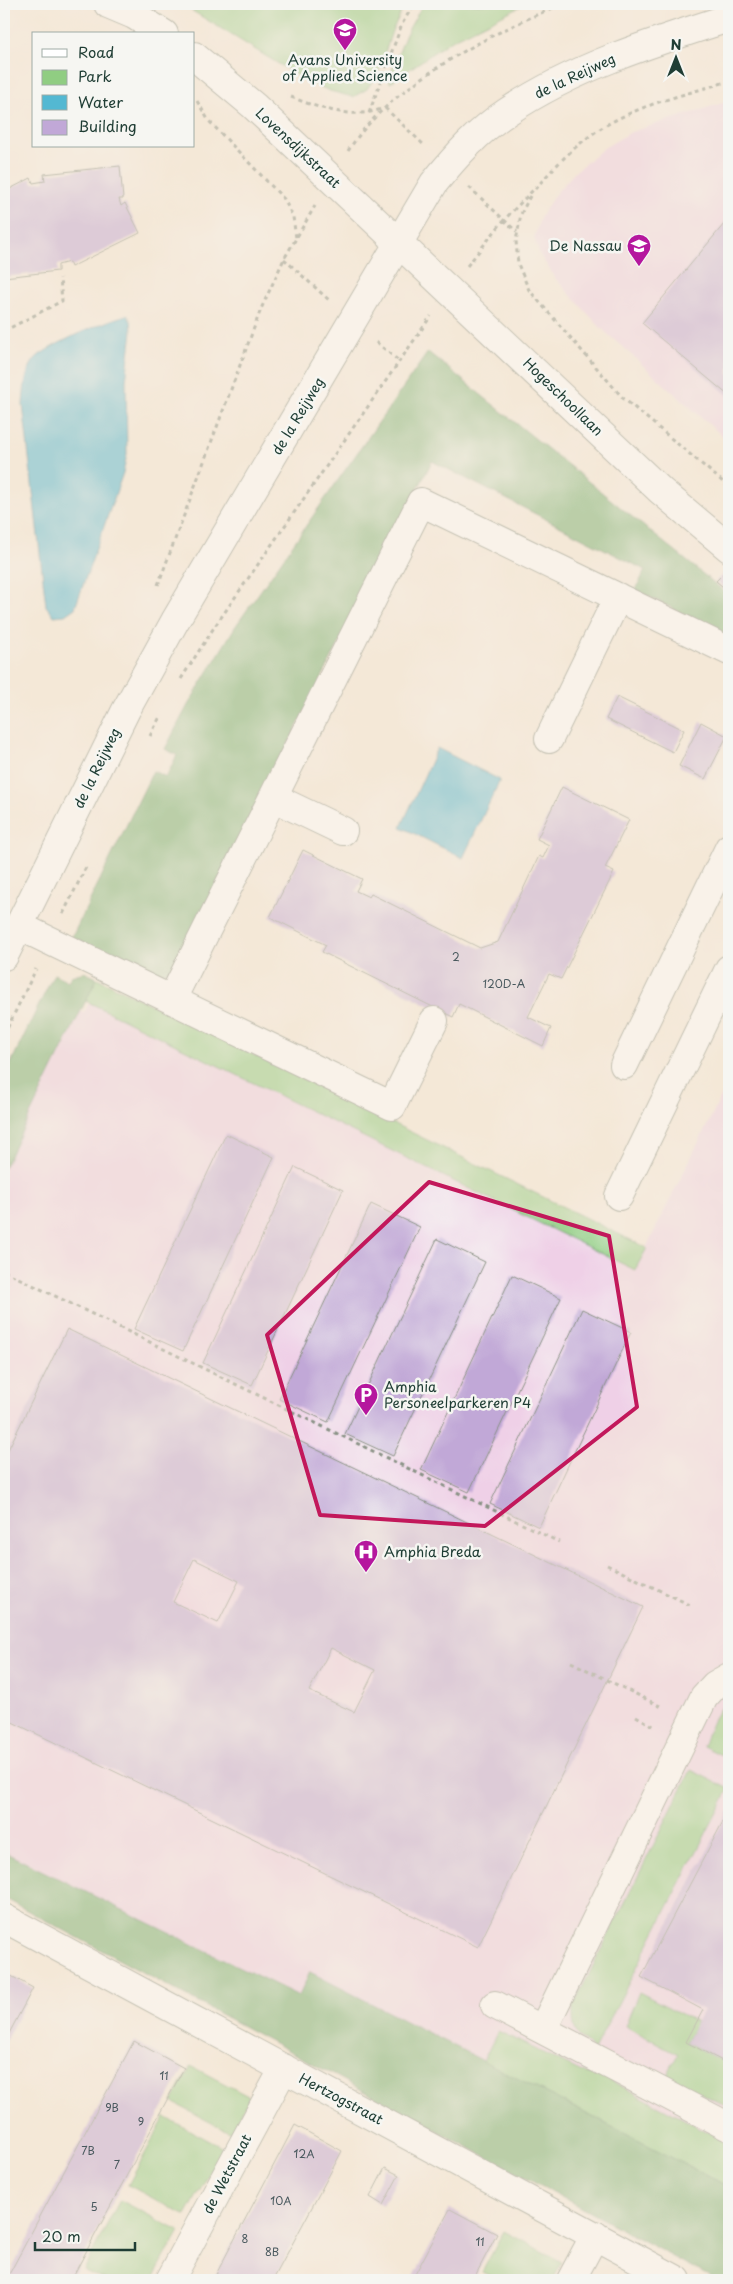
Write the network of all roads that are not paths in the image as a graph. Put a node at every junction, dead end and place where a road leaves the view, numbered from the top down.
1 (108, 4) edge
2 (729, 18) edge
3 (161, 32) edge
4 (195, 57) edge
5 (399, 243) junction
6 (729, 548) edge
7 (618, 597) junction
8 (729, 651) edge
9 (549, 740) dead end
10 (274, 798) junction
11 (343, 831) dead end
12 (729, 848) edge
13 (19, 926) junction
14 (4, 956) edge
15 (729, 969) edge
16 (172, 1000) junction
17 (434, 1021) dead end
18 (624, 1065) dead end
19 (619, 1196) dead end
20 (729, 1677) edge
21 (4, 1918) edge
22 (495, 2004) dead end
23 (543, 2030) junction
24 (284, 2068) junction
25 (729, 2127) edge
26 (595, 2235) junction
27 (170, 2280) edge
28 (571, 2280) edge
29 (677, 2280) edge

1 - 3 street
2 - 5 street, de la Reijweg
4 - 5 street, Lovensdijkstraat
5 - 6 street, Hogeschoollaan
5 - 13 street, de la Reijweg
7 - 8 street
7 - 9 street
7 - 10 street
10 - 11 street
10 - 16 street
12 - 18 street
13 - 14 street, de la Reijweg
13 - 16 street
15 - 19 street
16 - 17 street
20 - 23 street
21 - 24 street, Hertzogstraat
22 - 23 street
23 - 25 street
24 - 26 street, Hertzogstraat
24 - 27 street, de Wetstraat
26 - 28 street
26 - 29 street, Hertzogstraat

